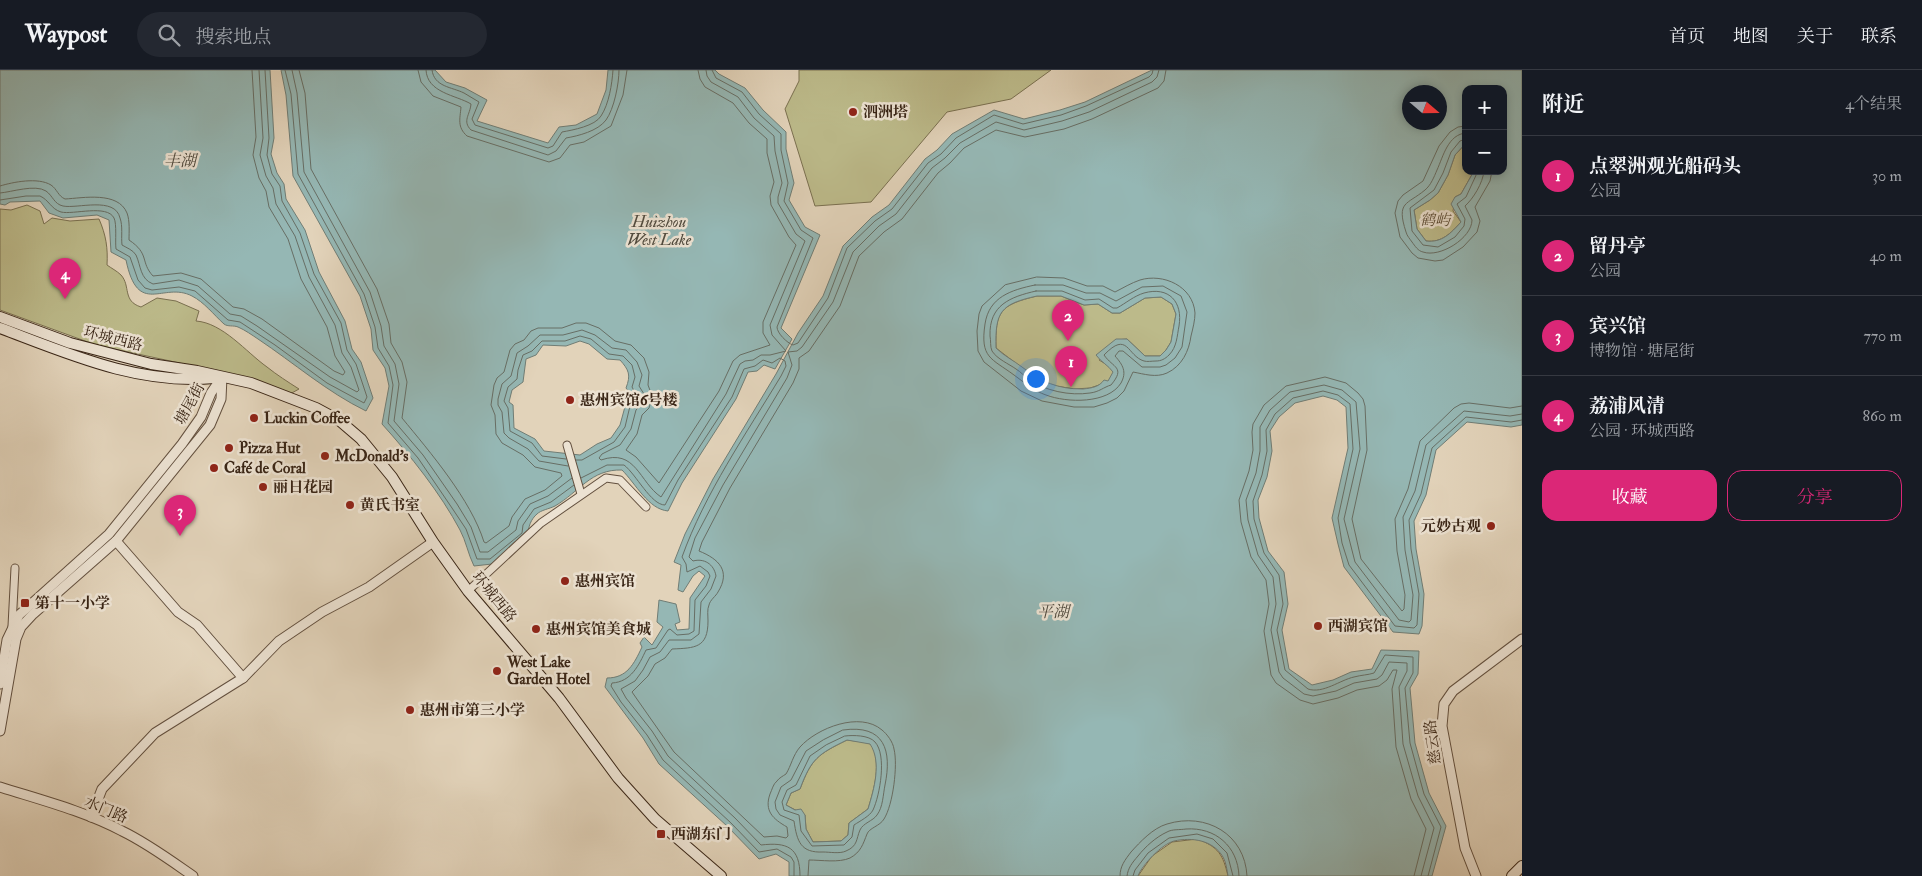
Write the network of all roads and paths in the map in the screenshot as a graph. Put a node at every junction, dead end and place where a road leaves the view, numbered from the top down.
1 (0, 317) edge
2 (0, 328) edge
3 (222, 377) junction
4 (567, 446) dead end
5 (581, 494) junction
6 (646, 507) dead end
7 (116, 541) junction
8 (434, 542) junction
9 (15, 568) dead end
10 (468, 591) junction
11 (12, 626) junction
12 (1522, 639) edge
13 (243, 678) junction
14 (0, 684) edge
15 (0, 731) edge
16 (0, 786) edge
17 (92, 817) junction
18 (1522, 866) edge
19 (193, 876) edge
20 (721, 876) edge
21 (1476, 876) edge
22 (1512, 876) edge

1 - 3 main road, 环城西路
2 - 3 main road, 环城西路
3 - 7 street, 塘尾街
3 - 8 main road, 环城西路
3 - 11 street, 塘尾街
4 - 5 street
5 - 6 street
5 - 10 street
7 - 13 street
7 - 15 street, 塘尾街
8 - 10 main road, 环城西路
8 - 13 street
9 - 11 street
10 - 20 main road, 环城西路
11 - 14 street
12 - 21 street, 慈云路
13 - 17 street
16 - 17 street, 水门路
17 - 19 street, 水门路
18 - 22 main road

